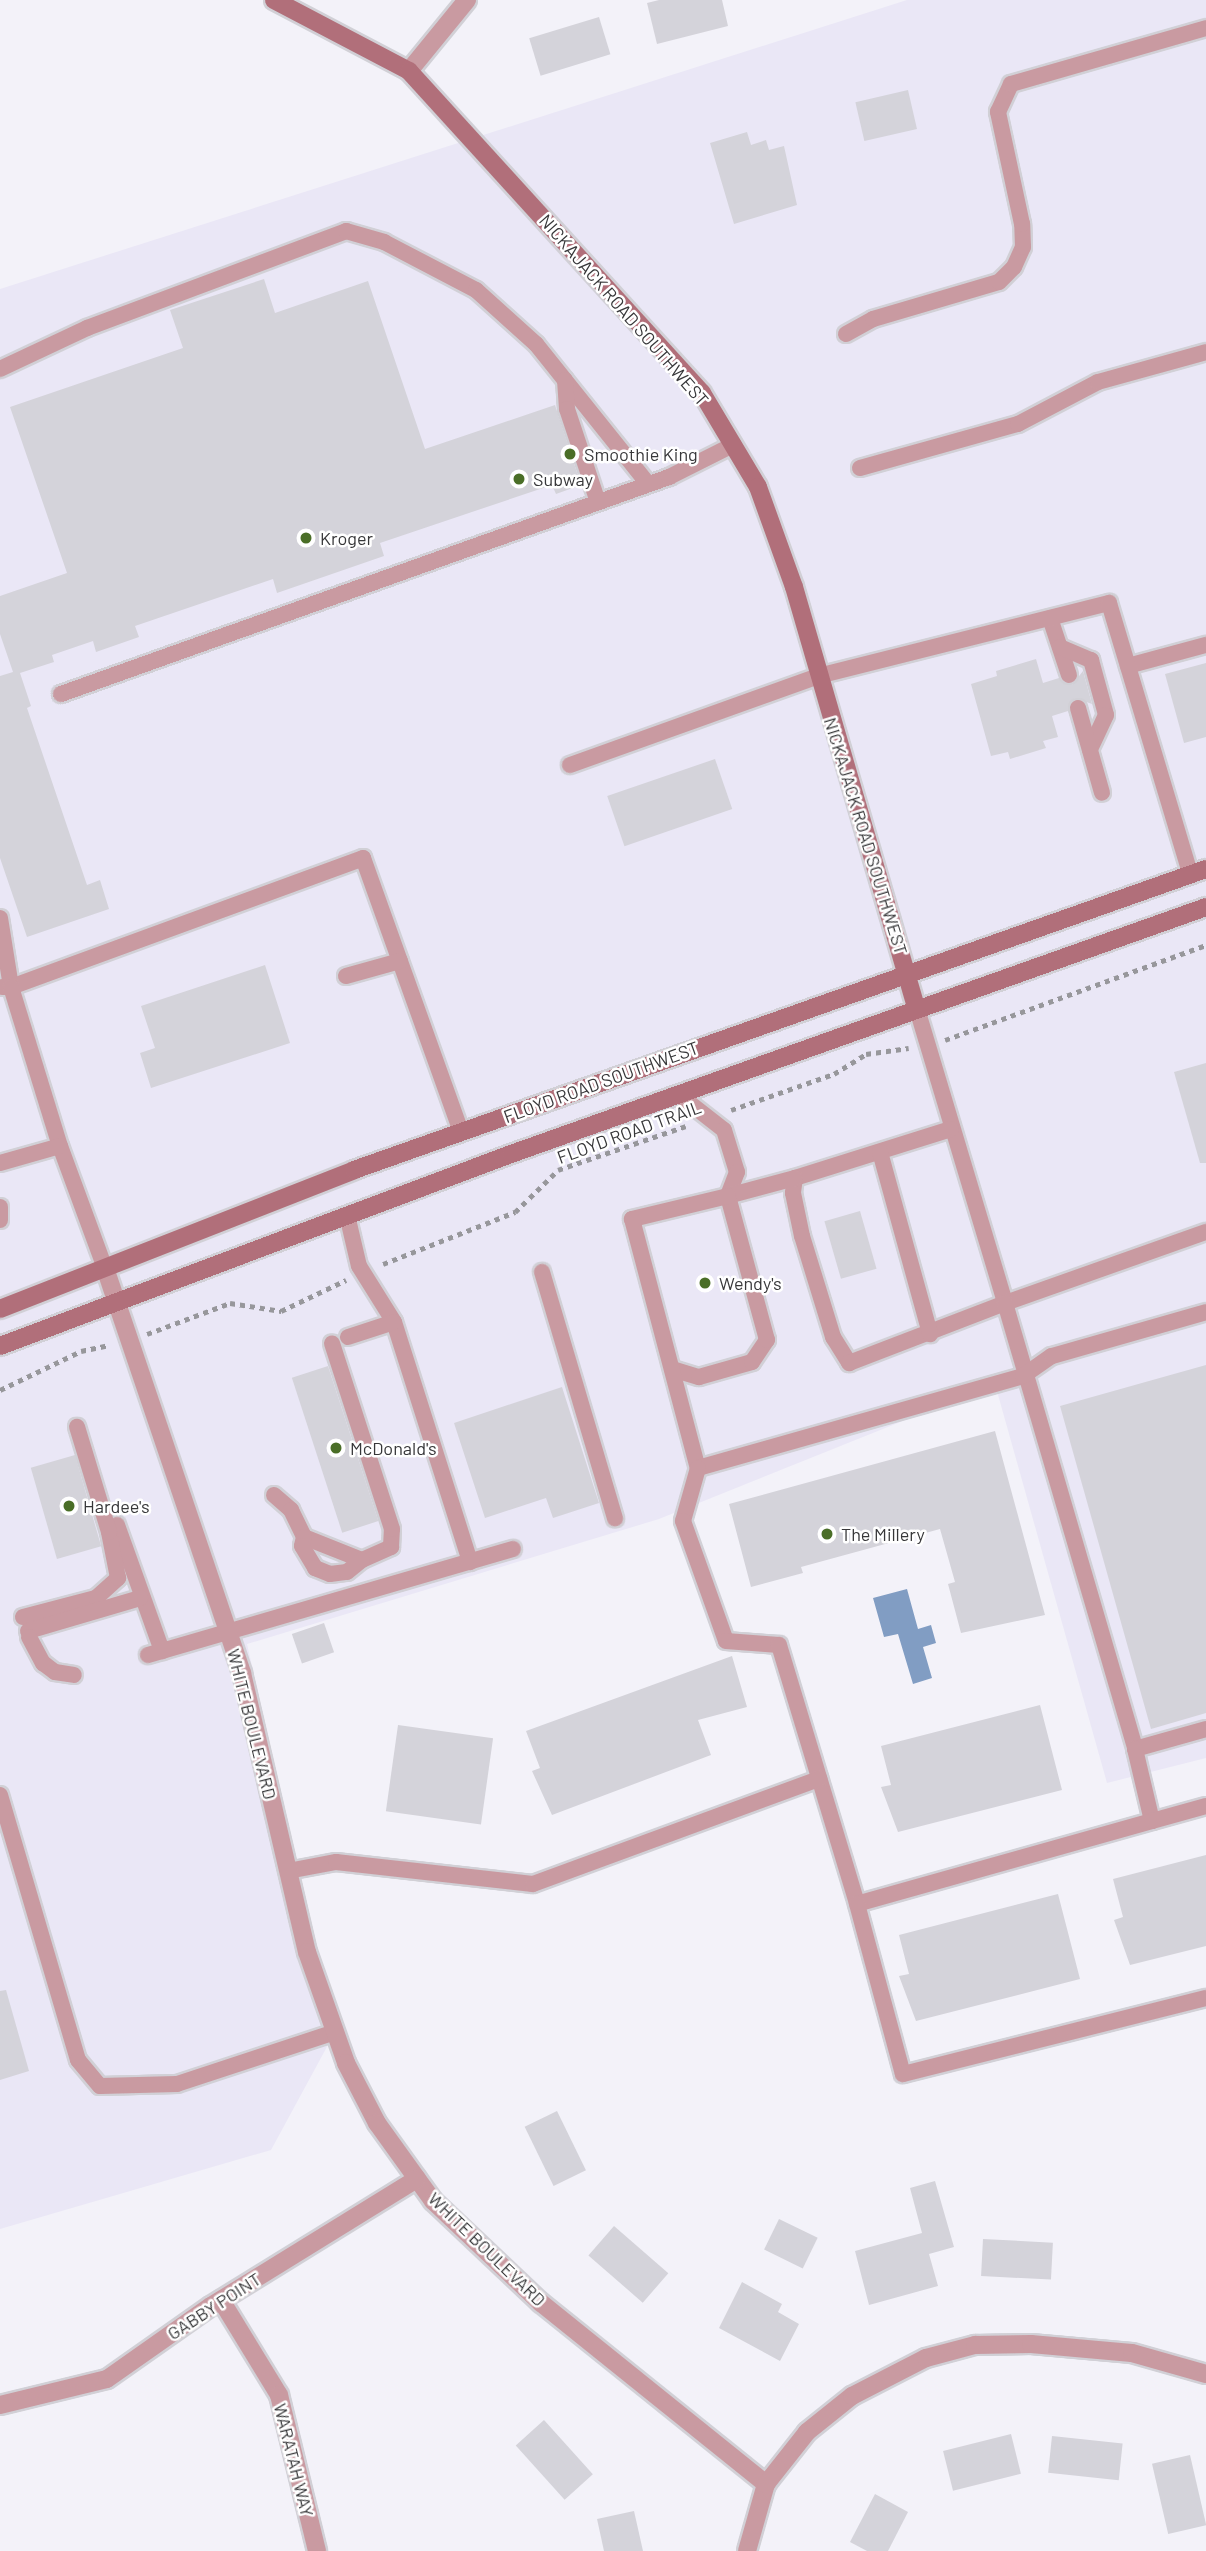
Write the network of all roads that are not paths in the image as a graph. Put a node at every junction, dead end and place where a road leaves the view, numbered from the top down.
1 (274, 0) edge
2 (467, 0) edge
3 (1206, 28) edge
4 (409, 71) junction
5 (846, 334) dead end
6 (1206, 352) edge
7 (0, 369) edge
8 (565, 380) junction
9 (733, 445) junction
10 (860, 468) dead end
11 (648, 484) junction
12 (598, 502) junction
13 (1050, 618) junction
14 (1206, 645) edge
15 (1060, 648) junction
16 (1128, 666) junction
17 (1069, 675) dead end
18 (818, 676) junction
19 (61, 694) dead end
20 (1078, 708) dead end
21 (1090, 750) junction
22 (570, 765) dead end
23 (1101, 793) dead end
24 (1198, 871) edge
25 (1206, 907) edge
26 (0, 918) edge
27 (400, 961) junction
28 (907, 974) junction
29 (346, 976) dead end
30 (5, 987) edge
31 (917, 1009) junction
32 (678, 1094) junction
33 (951, 1129) junction
34 (461, 1132) junction
35 (60, 1146) junction
36 (880, 1152) junction
37 (0, 1163) edge
38 (795, 1178) junction
39 (728, 1196) junction
40 (0, 1207) edge
41 (347, 1215) junction
42 (0, 1220) edge
43 (1206, 1232) edge
44 (105, 1268) junction
45 (542, 1272) dead end
46 (116, 1301) junction
47 (1005, 1303) junction
48 (0, 1309) edge
49 (1206, 1312) edge
50 (394, 1322) junction
51 (930, 1334) junction
52 (348, 1337) dead end
53 (332, 1342) dead end
54 (0, 1346) edge
55 (672, 1369) junction
56 (1023, 1376) junction
57 (698, 1468) junction
58 (274, 1495) dead end
59 (615, 1518) dead end
60 (304, 1537) junction
61 (513, 1549) dead end
62 (362, 1560) junction
63 (470, 1562) junction
64 (140, 1598) junction
65 (27, 1628) junction
66 (227, 1630) junction
67 (74, 1675) dead end
68 (1206, 1729) edge
69 (1135, 1749) junction
70 (819, 1779) junction
71 (0, 1795) edge
72 (1206, 1806) edge
73 (1152, 1821) junction
74 (288, 1871) junction
75 (857, 1904) junction
76 (1206, 1998) edge
77 (335, 2032) junction
78 (417, 2179) junction
79 (221, 2300) junction
80 (1206, 2374) edge
81 (0, 2405) edge
82 (766, 2484) junction
83 (317, 2551) edge
84 (747, 2551) edge

1 - 4 main road, NICKAJACK ROAD SOUTHWEST
2 - 4 street
3 - 5 lane
4 - 9 main road, NICKAJACK ROAD SOUTHWEST
6 - 10 lane
7 - 8 lane
8 - 11 lane
8 - 12 lane
9 - 11 lane
9 - 18 main road, NICKAJACK ROAD SOUTHWEST
11 - 12 lane
12 - 19 lane
13 - 15 lane
13 - 16 lane
13 - 18 lane
14 - 16 lane
15 - 17 lane
15 - 21 lane
16 - 24 lane
18 - 22 lane
18 - 28 main road, NICKAJACK ROAD SOUTHWEST
20 - 21 lane
21 - 23 lane
24 - 28 main road, FLOYD ROAD SOUTHWEST
25 - 31 main road, FLOYD ROAD SOUTHWEST
26 - 30 lane
27 - 29 lane
27 - 30 lane
27 - 34 lane
28 - 31 main road, NICKAJACK ROAD SOUTHWEST
28 - 34 main road, FLOYD ROAD SOUTHWEST
30 - 35 lane
31 - 32 main road, FLOYD ROAD SOUTHWEST
31 - 33 lane
32 - 39 lane
32 - 41 main road, FLOYD ROAD SOUTHWEST
33 - 36 lane
33 - 47 lane
34 - 44 main road, FLOYD ROAD SOUTHWEST
35 - 37 lane
35 - 44 lane
36 - 38 lane
36 - 51 lane
38 - 39 lane
38 - 51 lane
39 - 55 lane
39 - 55 lane
40 - 42 lane
41 - 46 main road, FLOYD ROAD SOUTHWEST
41 - 50 lane
43 - 47 lane
44 - 46 street, WHITE BOULEVARD
44 - 48 main road, FLOYD ROAD SOUTHWEST
45 - 59 lane
46 - 54 main road, FLOYD ROAD SOUTHWEST
46 - 66 street, WHITE BOULEVARD
47 - 51 lane
47 - 56 lane
49 - 56 lane
50 - 52 lane
50 - 63 lane
53 - 62 lane
55 - 57 lane
56 - 57 lane
56 - 69 lane
57 - 70 lane
58 - 60 lane
60 - 62 lane
60 - 62 lane
61 - 63 lane
63 - 66 lane
64 - 65 lane
64 - 65 lane
64 - 66 lane
65 - 67 lane
66 - 74 street, WHITE BOULEVARD
68 - 69 lane
69 - 73 lane
70 - 74 lane
70 - 75 lane
71 - 77 lane
72 - 73 lane
73 - 75 lane
74 - 77 street, WHITE BOULEVARD
75 - 76 lane
77 - 78 street, WHITE BOULEVARD
78 - 79 street, GABBY POINT
78 - 82 street, WHITE BOULEVARD
79 - 81 street, GABBY POINT
79 - 83 street, WARATAH WAY
80 - 82 street
82 - 84 street

